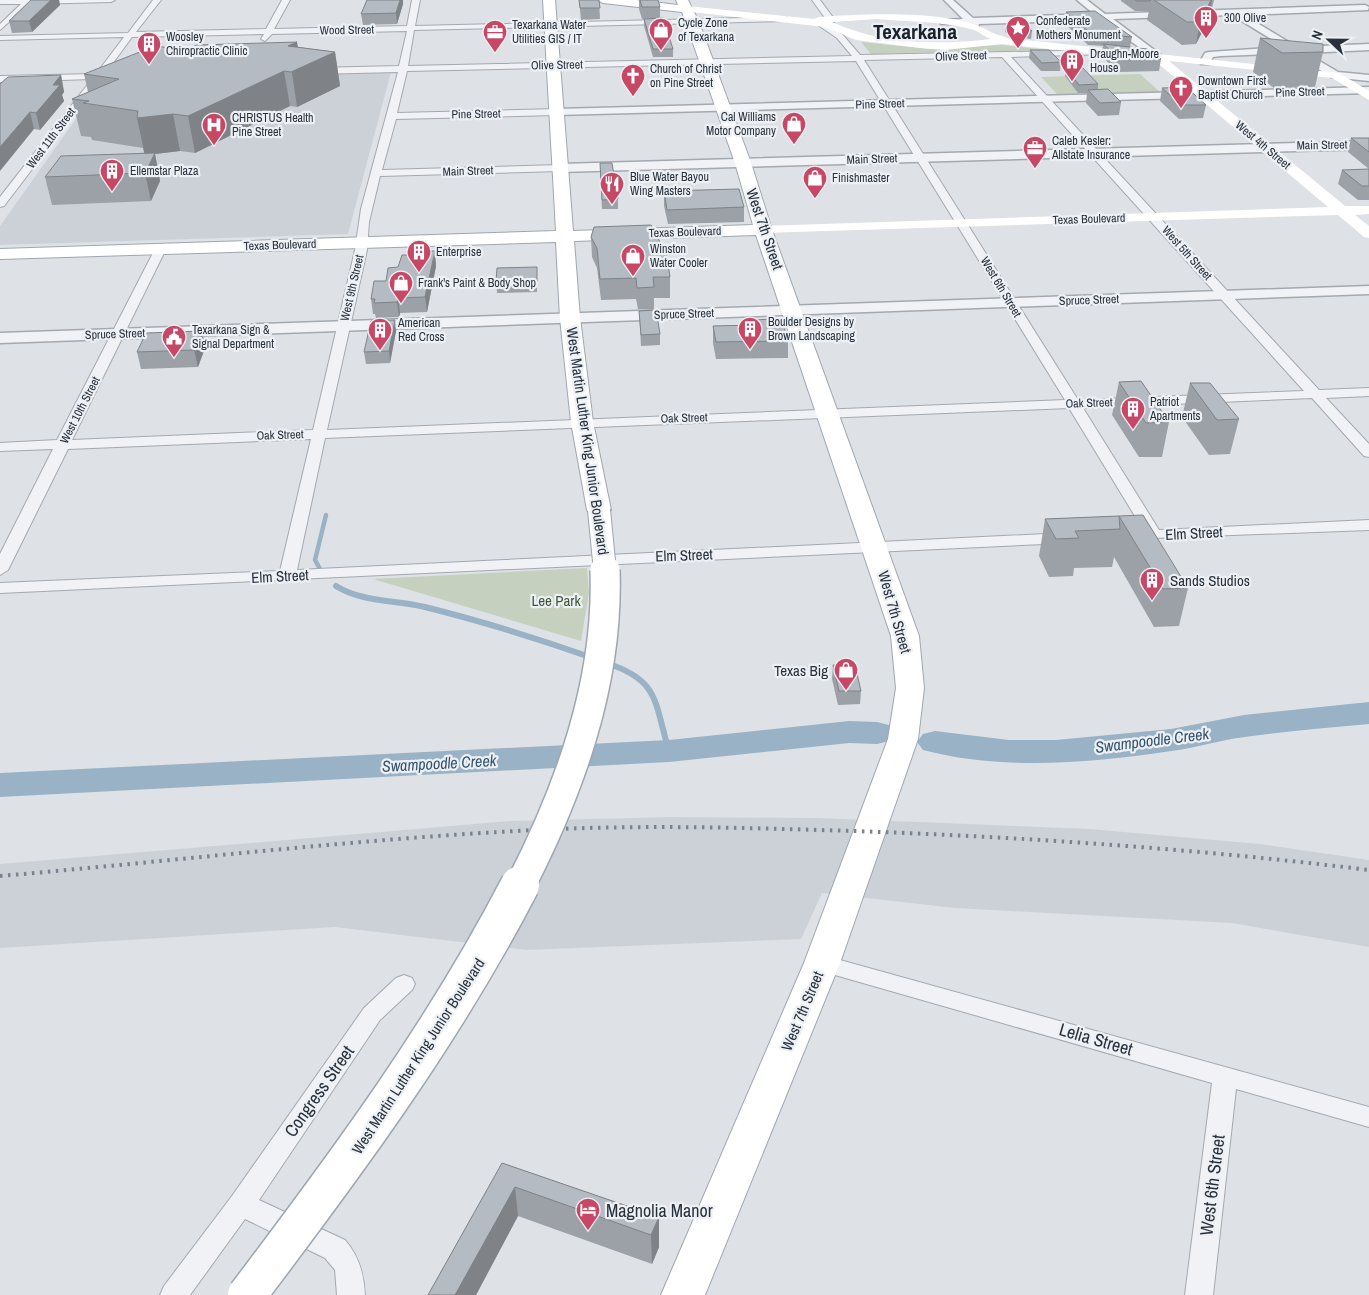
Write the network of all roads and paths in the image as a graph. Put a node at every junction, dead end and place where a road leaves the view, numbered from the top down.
1 (111, 0) edge
2 (157, 0) edge
3 (286, 0) edge
4 (416, 0) edge
5 (549, 0) edge
6 (603, 0) edge
7 (816, 0) edge
8 (948, 0) edge
9 (1081, 0) edge
10 (1350, 0) edge
11 (28, 1) edge
12 (0, 2) edge
13 (1220, 4) dead end
14 (1368, 9) edge
15 (688, 10) edge
16 (1234, 12) junction
17 (1104, 17) junction
18 (830, 24) junction
19 (552, 25) junction
20 (0, 28) edge
21 (411, 29) junction
22 (270, 32) junction
23 (978, 32) junction
24 (130, 35) junction
25 (0, 38) edge
26 (865, 38) junction
27 (845, 41) junction
28 (262, 46) edge
29 (1369, 47) edge
30 (1294, 50) junction
31 (1113, 52) junction
32 (1004, 54) junction
33 (1156, 57) junction
34 (858, 58) junction
35 (707, 62) junction
36 (1205, 62) junction
37 (553, 65) junction
38 (401, 69) junction
39 (302, 71) edge
40 (1335, 75) junction
41 (98, 76) junction
42 (117, 76) edge
43 (1369, 78) edge
44 (0, 79) edge
45 (1366, 93) edge
46 (1203, 95) junction
47 (1046, 99) junction
48 (888, 104) junction
49 (723, 108) junction
50 (557, 112) junction
51 (392, 116) junction
52 (1369, 145) edge
53 (1266, 147) junction
54 (1094, 153) junction
55 (922, 157) junction
56 (743, 163) junction
57 (560, 168) junction
58 (376, 173) junction
59 (0, 183) edge
60 (17, 183) junction
61 (0, 204) edge
62 (1340, 210) junction
63 (1369, 210) edge
64 (1153, 217) junction
65 (962, 223) junction
66 (763, 230) junction
67 (1369, 234) edge
68 (564, 235) junction
69 (361, 242) junction
70 (160, 249) junction
71 (0, 254) edge
72 (1369, 290) edge
73 (1225, 295) junction
74 (1010, 302) junction
75 (793, 310) junction
76 (570, 318) junction
77 (344, 326) junction
78 (118, 334) junction
79 (0, 338) edge
80 (1369, 392) edge
81 (1314, 394) junction
82 (1074, 404) junction
83 (828, 413) junction
84 (582, 422) junction
85 (318, 433) junction
86 (63, 444) junction
87 (0, 447) edge
88 (1369, 453) edge
89 (1369, 525) edge
90 (1154, 535) junction
91 (1116, 536) edge
92 (1079, 538) edge
93 (875, 548) junction
94 (0, 570) edge
95 (287, 576) junction
96 (0, 588) edge
97 (822, 963) junction
98 (404, 984) dead end
99 (1225, 1076) junction
100 (1369, 1117) edge
101 (240, 1204) junction
102 (174, 1295) edge
103 (247, 1295) edge
104 (351, 1295) edge
105 (683, 1295) edge
106 (1199, 1295) edge

1 - 11 street
2 - 24 street, West 11th Street
3 - 22 street
4 - 21 street, West 9th Street
5 - 19 main road, West Martin Luther King Junior Boulevard
6 - 15 main road
7 - 18 street, West 6th Street
8 - 23 street
9 - 17 street
10 - 14 street
11 - 12 street
11 - 20 street
13 - 16 street
14 - 16 street
15 - 18 main road
15 - 19 street, Wood Street
15 - 35 main road, West 7th Street
16 - 17 street
16 - 30 street
17 - 23 street
17 - 33 street
18 - 23 main road
18 - 26 main road
18 - 27 street, West 6th Street
19 - 21 street, Wood Street
19 - 37 main road, West Martin Luther King Junior Boulevard
21 - 22 street, Wood Street
21 - 38 street, West 9th Street
22 - 24 street, Wood Street
22 - 28 street
23 - 26 main road
23 - 31 main road
24 - 25 street, Wood Street
24 - 41 street, West 11th Street
26 - 27 street
27 - 34 street, West 6th Street
29 - 30 street
30 - 36 street
30 - 40 street
31 - 32 street, Olive Street
31 - 33 main road
32 - 34 street, Olive Street
32 - 47 street, West 5th Street
33 - 36 main road
33 - 46 main road, West 4th Street
34 - 35 street, Olive Street
34 - 48 street, West 6th Street
35 - 37 street, Olive Street
35 - 49 main road, West 7th Street
36 - 40 main road
37 - 38 street, Olive Street
37 - 50 main road, West Martin Luther King Junior Boulevard
38 - 39 street, Olive Street
38 - 51 street, West 9th Street
40 - 43 street
40 - 45 main road
41 - 42 street
41 - 44 street
41 - 60 street, West 11th Street
45 - 46 street, Pine Street
46 - 47 street, Pine Street
46 - 53 main road, West 4th Street
47 - 48 street, Pine Street
47 - 54 street, West 5th Street
48 - 49 street, Pine Street
48 - 55 street, West 6th Street
49 - 50 street, Pine Street
49 - 56 main road, West 7th Street
50 - 51 street, Pine Street
50 - 57 main road, West Martin Luther King Junior Boulevard
51 - 58 street, West 9th Street
52 - 53 street, Main Street
53 - 54 street, Main Street
53 - 62 main road, West 4th Street
54 - 55 street, Main Street
54 - 64 street, West 5th Street
55 - 56 street, Main Street
55 - 65 street, West 6th Street
56 - 57 street, Main Street
56 - 66 main road, West 7th Street
57 - 58 street, Main Street
57 - 68 main road, West Martin Luther King Junior Boulevard
58 - 69 street, West 9th Street
59 - 60 street
60 - 61 street, West 11th Street
62 - 63 main road, Texas Boulevard
62 - 64 main road, Texas Boulevard
62 - 67 main road, West 4th Street
64 - 65 main road, Texas Boulevard
64 - 73 street, West 5th Street
65 - 66 main road, Texas Boulevard
65 - 74 street, West 6th Street
66 - 68 main road, Texas Boulevard
66 - 75 main road, West 7th Street
68 - 69 main road, Texas Boulevard
68 - 76 main road, West Martin Luther King Junior Boulevard
69 - 70 main road, Texas Boulevard
69 - 77 street, West 9th Street
70 - 71 main road, Texas Boulevard
70 - 78 street, West 10th Street
72 - 73 street, Spruce Street
73 - 74 street, Spruce Street
73 - 81 street, West 5th Street
74 - 75 street, Spruce Street
74 - 82 street, West 6th Street
75 - 76 street, Spruce Street
75 - 83 main road, West 7th Street
76 - 77 street, Spruce Street
76 - 84 main road, West Martin Luther King Junior Boulevard
77 - 78 street, Spruce Street
77 - 85 street, West 9th Street
78 - 79 street, Spruce Street
78 - 86 street, West 10th Street
80 - 81 street, Oak Street
81 - 82 street, Oak Street
81 - 88 street, West 5th Street
82 - 83 street, Oak Street
82 - 90 street, West 6th Street
83 - 84 street, Oak Street
83 - 93 main road, West 7th Street
84 - 85 street, Oak Street
84 - 103 main road, West Martin Luther King Junior Boulevard, bridge
85 - 86 street, Oak Street
85 - 95 street, West 9th Street
86 - 87 street, Oak Street
86 - 94 street, West 10th Street
89 - 90 street, Elm Street
90 - 91 street, Elm Street
92 - 93 street, Elm Street
93 - 95 street, Elm Street
93 - 97 main road, West 7th Street
95 - 96 street, Elm Street
97 - 99 street, Lelia Street
97 - 105 main road, West 7th Street
98 - 101 street, Congress Street
99 - 100 street, Lelia Street
99 - 106 street, West 6th Street
101 - 102 street, Congress Street
101 - 104 street

